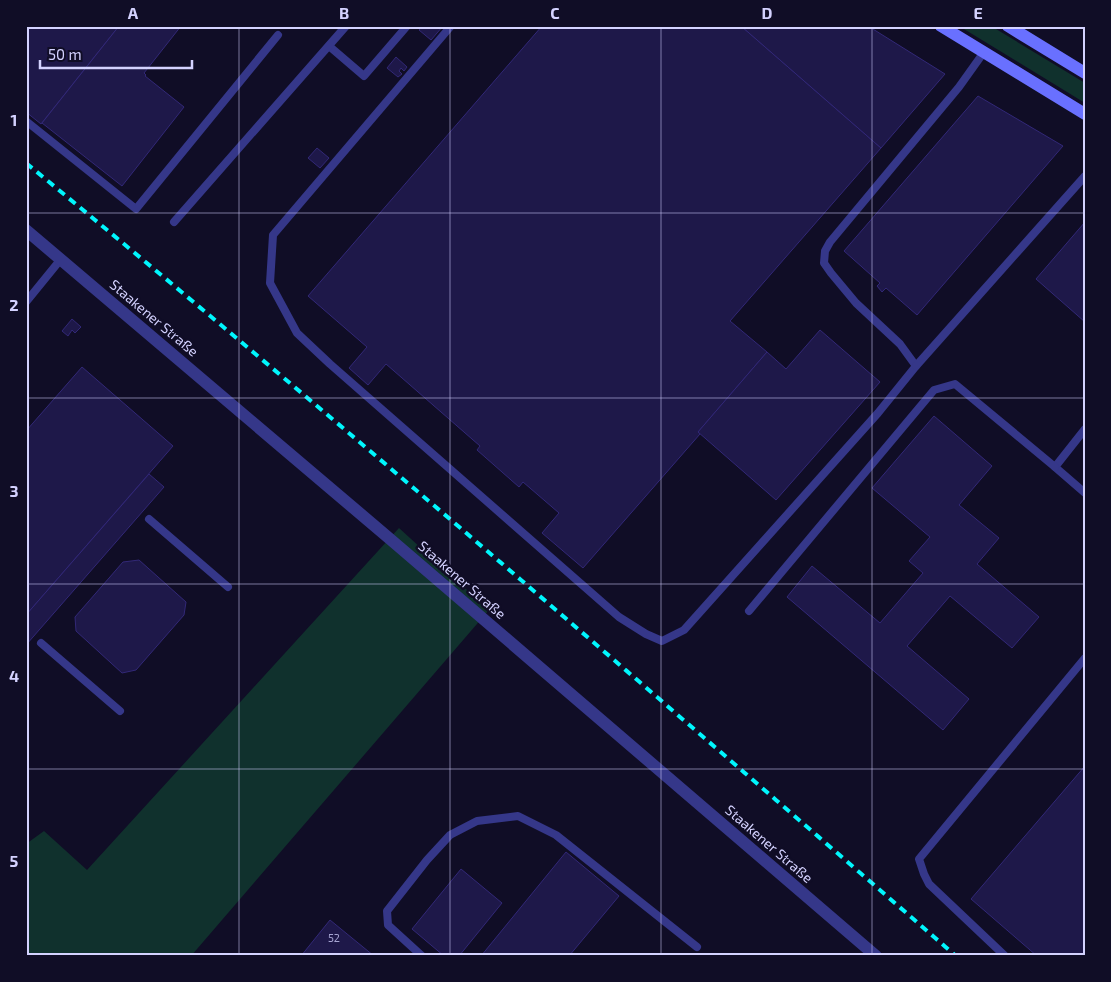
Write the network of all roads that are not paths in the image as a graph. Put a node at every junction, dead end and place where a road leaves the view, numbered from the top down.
1 (346, 26) edge
2 (407, 26) edge
3 (451, 26) edge
4 (941, 26) edge
5 (1008, 26) edge
6 (278, 35) dead end
7 (329, 46) junction
8 (984, 52) junction
9 (1085, 73) edge
10 (1085, 114) edge
11 (26, 120) edge
12 (1085, 176) edge
13 (174, 222) dead end
14 (26, 230) edge
15 (61, 259) junction
16 (26, 302) edge
17 (916, 366) junction
18 (1085, 429) edge
19 (1055, 467) junction
20 (1085, 493) edge
21 (149, 518) dead end
22 (228, 587) dead end
23 (749, 610) dead end
24 (41, 643) dead end
25 (1085, 658) edge
26 (120, 712) dead end
27 (697, 947) dead end
28 (422, 956) edge
29 (876, 956) edge
30 (1005, 956) edge

1 - 7 lane
2 - 7 lane
3 - 17 lane
4 - 8 main road
5 - 9 main road
6 - 11 lane
7 - 13 lane
8 - 10 main road
8 - 17 lane
12 - 17 lane
14 - 15 street, Staakener Straße
15 - 16 lane
15 - 29 street, Staakener Straße
18 - 19 lane
19 - 20 lane
19 - 23 lane
21 - 22 lane
24 - 26 lane
25 - 30 lane
27 - 28 lane

